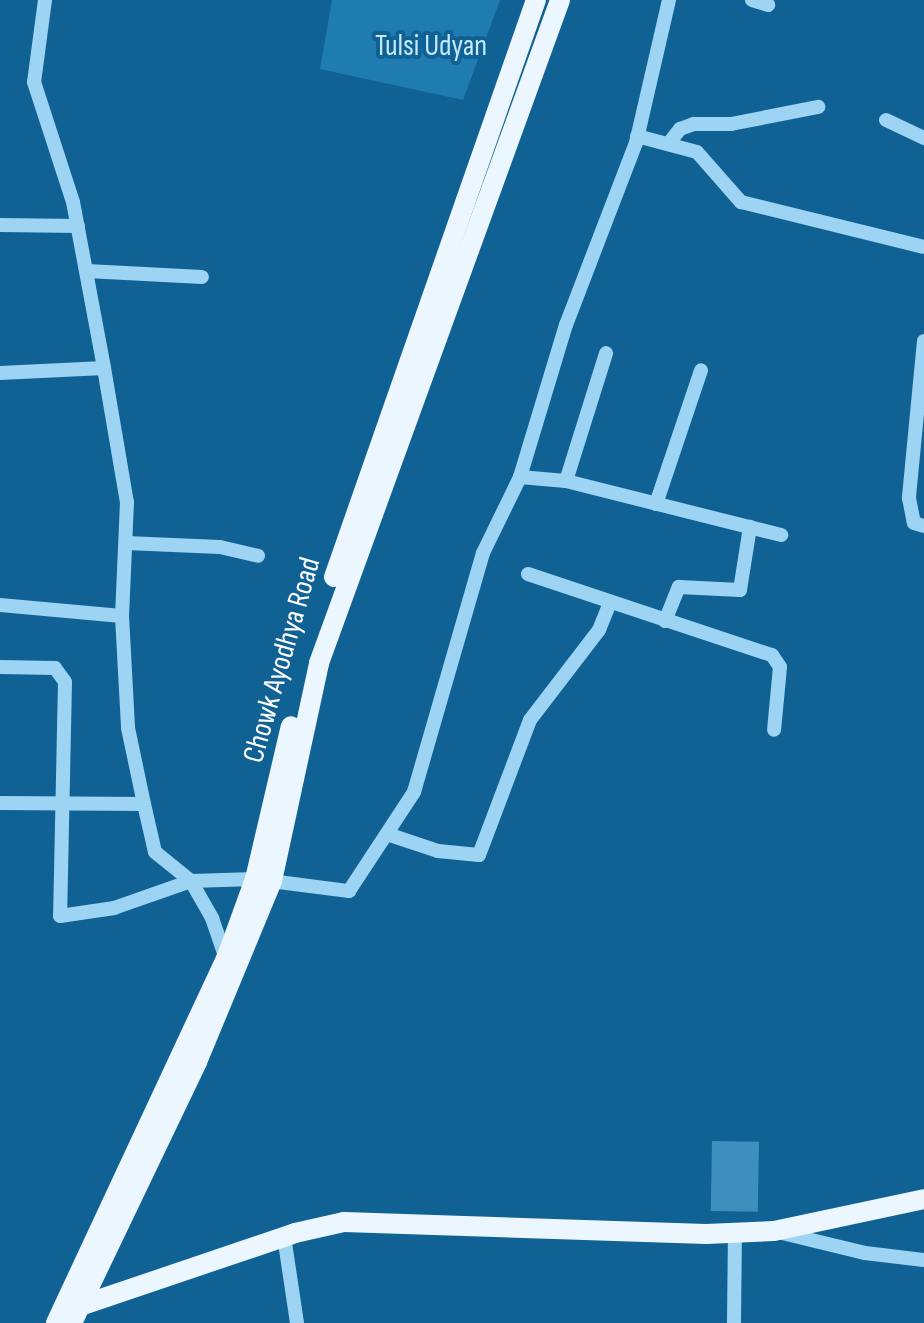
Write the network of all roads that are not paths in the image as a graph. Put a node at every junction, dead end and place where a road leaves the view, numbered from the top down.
1 (45, 0) edge
2 (536, 0) edge
3 (560, 0) edge
4 (669, 0) edge
5 (752, 0) edge
6 (768, 5) dead end
7 (818, 107) dead end
8 (886, 120) dead end
9 (637, 136) junction
10 (924, 138) edge
11 (669, 143) junction
12 (0, 225) edge
13 (78, 226) junction
14 (924, 247) edge
15 (87, 271) junction
16 (202, 277) dead end
17 (924, 341) edge
18 (606, 353) dead end
19 (104, 368) junction
20 (701, 370) dead end
21 (0, 373) edge
22 (520, 477) junction
23 (566, 481) junction
24 (656, 504) junction
25 (924, 526) edge
26 (750, 527) junction
27 (781, 535) dead end
28 (126, 543) junction
29 (258, 556) dead end
30 (528, 574) dead end
31 (610, 603) junction
32 (0, 605) edge
33 (122, 616) junction
34 (665, 621) junction
35 (0, 667) edge
36 (774, 730) dead end
37 (0, 803) edge
38 (64, 804) junction
39 (144, 804) junction
40 (390, 835) junction
41 (264, 880) junction
42 (191, 881) junction
43 (226, 959) junction
44 (924, 1199) edge
45 (774, 1231) junction
46 (735, 1232) junction
47 (284, 1236) junction
48 (924, 1260) edge
49 (67, 1316) edge
50 (297, 1323) edge
51 (734, 1323) edge

1 - 13 street
2 - 41 main road, Chowk Ayodhya Road
3 - 41 main road
4 - 9 street
5 - 6 street
7 - 11 street
8 - 10 street
9 - 11 street
9 - 22 street
11 - 14 street
12 - 13 street
13 - 15 street
15 - 16 street
15 - 19 street
17 - 25 street
18 - 23 street
19 - 21 street
19 - 28 street
20 - 24 street
22 - 23 street
22 - 40 street
23 - 24 street
24 - 26 street
26 - 27 street
26 - 34 street
28 - 29 street
28 - 33 street
30 - 31 street
31 - 34 street
31 - 40 street
32 - 33 street
33 - 39 street
34 - 36 street
35 - 38 street
37 - 38 street
38 - 39 street
38 - 42 street
39 - 42 street
40 - 41 street
41 - 42 street
41 - 43 main road, Chowk Ayodhya Road
41 - 49 main road
42 - 43 street
43 - 49 main road, Chowk Ayodhya Road
44 - 45 main road
45 - 46 main road
45 - 48 street
46 - 47 main road
46 - 51 street
47 - 49 main road
47 - 50 street

